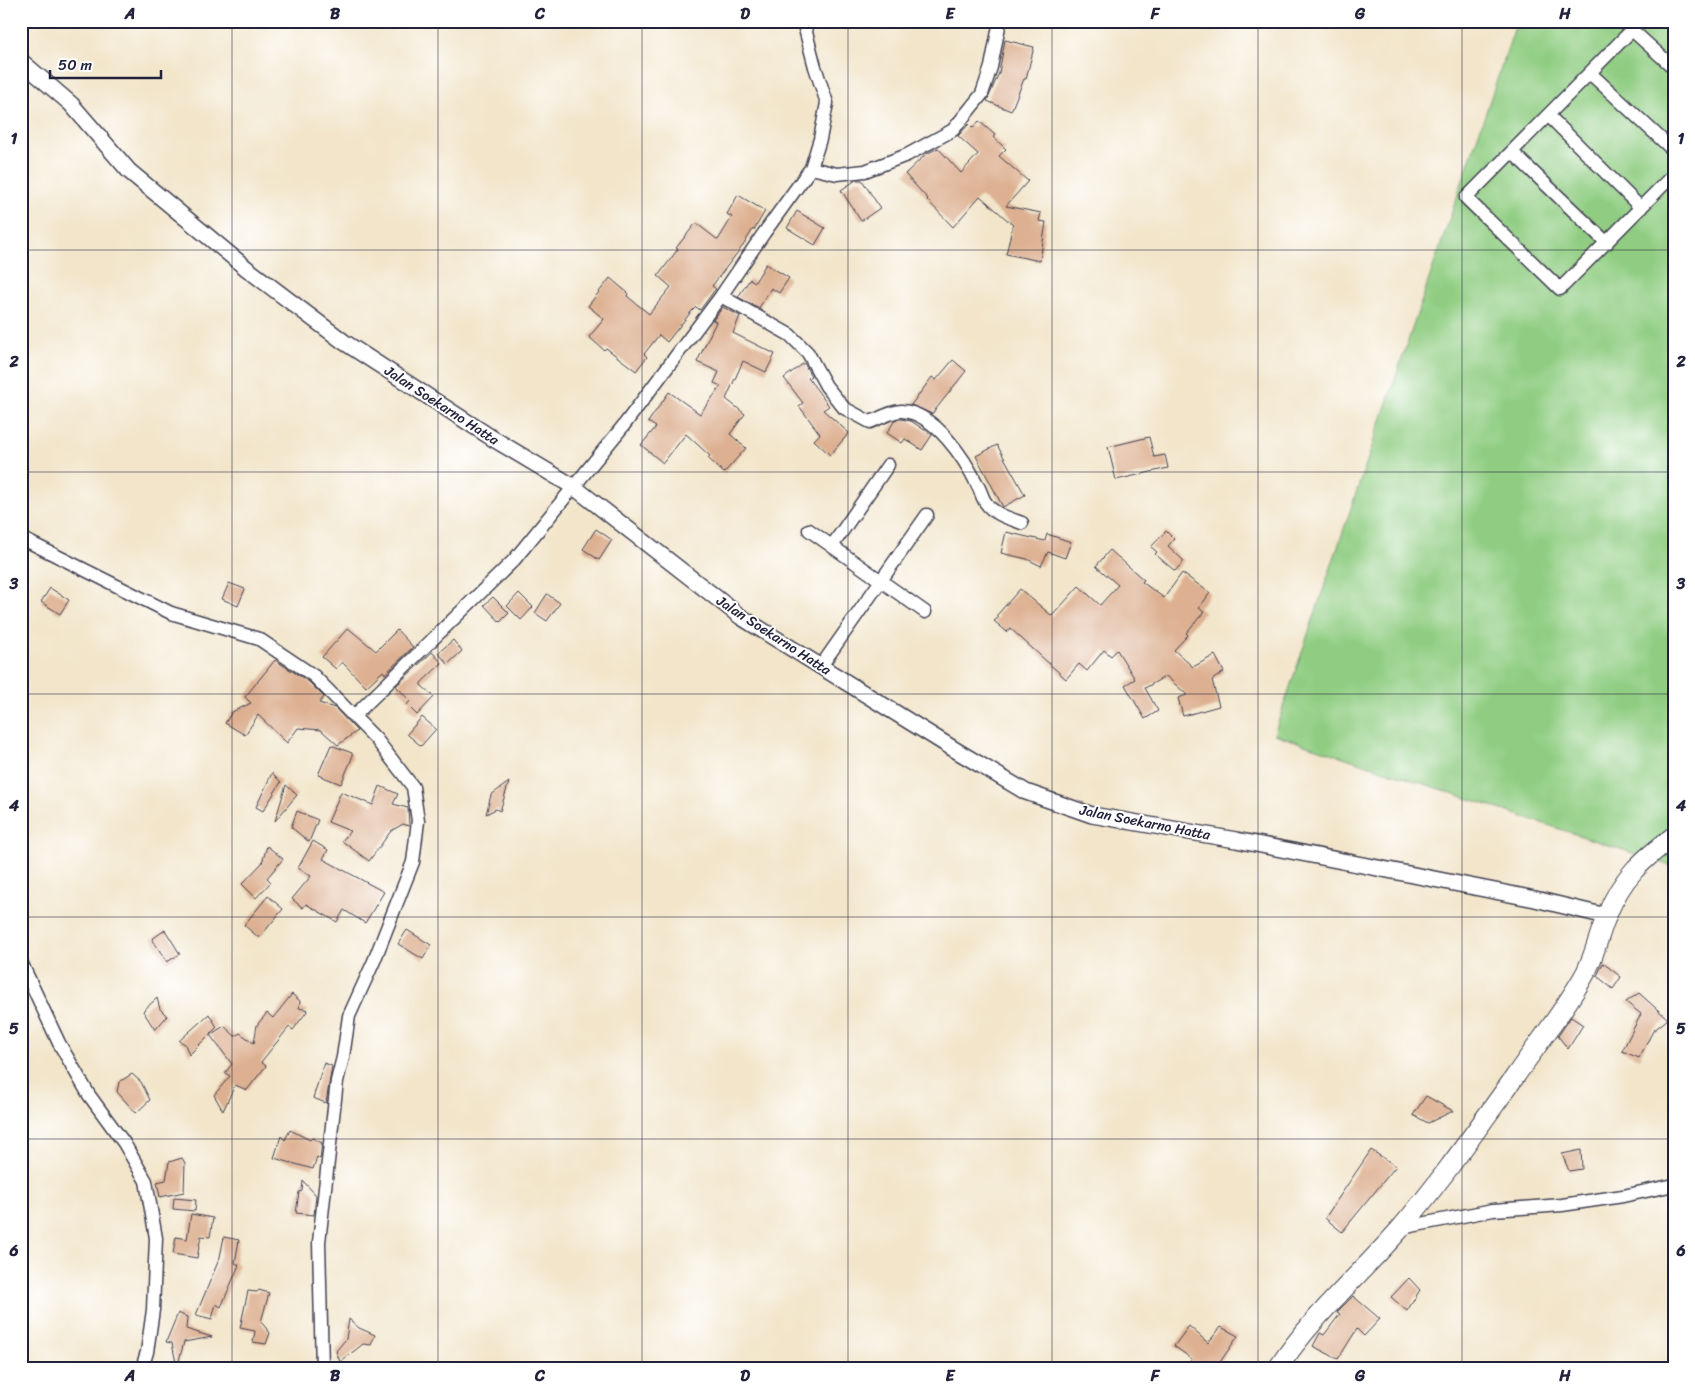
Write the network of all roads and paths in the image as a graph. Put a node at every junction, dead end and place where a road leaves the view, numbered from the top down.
1 (803, 21) edge
2 (1000, 21) edge
3 (21, 61) edge
4 (1674, 68) edge
5 (1590, 73) junction
6 (1548, 115) junction
7 (1674, 151) edge
8 (1512, 152) junction
9 (811, 168) junction
10 (1674, 174) edge
11 (1641, 208) junction
12 (1607, 243) junction
13 (721, 296) junction
14 (888, 465) dead end
15 (574, 487) junction
16 (927, 515) dead end
17 (1022, 523) dead end
18 (809, 530) dead end
19 (21, 538) edge
20 (832, 546) junction
21 (881, 581) junction
22 (925, 612) dead end
23 (821, 666) junction
24 (354, 716) junction
25 (1674, 836) edge
26 (1606, 916) junction
27 (21, 962) edge
28 (1674, 1185) edge
29 (1401, 1228) junction
30 (142, 1368) edge
31 (322, 1368) edge
32 (1278, 1368) edge

1 - 9 street
2 - 9 street
3 - 15 street, Jalan Soekarno Hatta
4 - 5 street
5 - 6 street
5 - 7 street
6 - 8 street
6 - 11 street
8 - 12 street
8 - 12 street
9 - 13 street
10 - 11 street
11 - 12 street
13 - 15 street
13 - 17 street
14 - 20 street
15 - 23 street, Jalan Soekarno Hatta
15 - 24 street
16 - 21 street
18 - 20 street
19 - 24 street
20 - 21 street
21 - 22 street
21 - 23 street
23 - 26 street, Jalan Soekarno Hatta
24 - 31 street
25 - 26 main road
26 - 29 main road
27 - 30 street
28 - 29 street
29 - 32 main road

